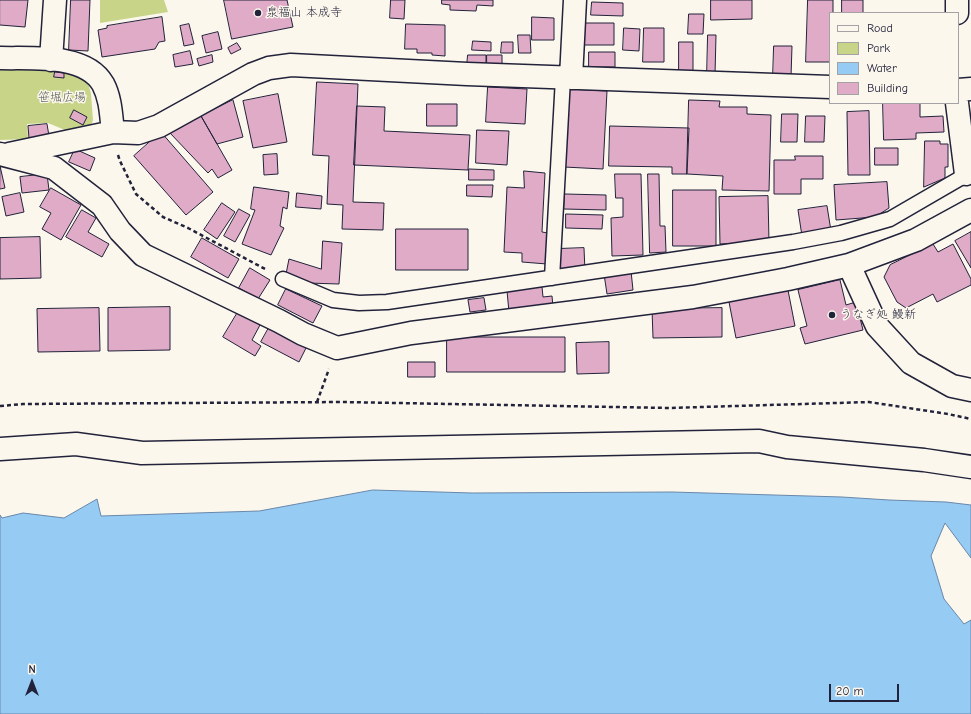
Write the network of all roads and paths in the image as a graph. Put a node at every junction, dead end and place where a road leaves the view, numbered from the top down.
1 (55, 0) edge
2 (575, 0) edge
3 (957, 0) edge
4 (957, 12) edge
5 (0, 58) edge
6 (51, 60) junction
7 (567, 78) junction
8 (829, 87) edge
9 (959, 90) edge
10 (971, 90) edge
11 (957, 104) edge
12 (113, 132) junction
13 (2, 155) edge
14 (968, 173) edge
15 (971, 210) edge
16 (849, 265) junction
17 (552, 278) junction
18 (283, 279) joint
19 (337, 348) junction
20 (971, 390) edge
21 (317, 402) junction
22 (0, 406) edge
23 (971, 419) edge
24 (0, 449) edge
25 (971, 467) edge

1 - 6 street
2 - 7 street
3 - 4 street
5 - 6 street
6 - 12 street
7 - 8 street
7 - 12 street
7 - 17 lane
9 - 10 street
11 - 14 street
12 - 13 street
12 - 18 path
13 - 19 street
14 - 17 lane
15 - 16 street
16 - 19 street
16 - 20 street
17 - 18 lane
19 - 21 path
21 - 22 path
21 - 23 path
24 - 25 street

